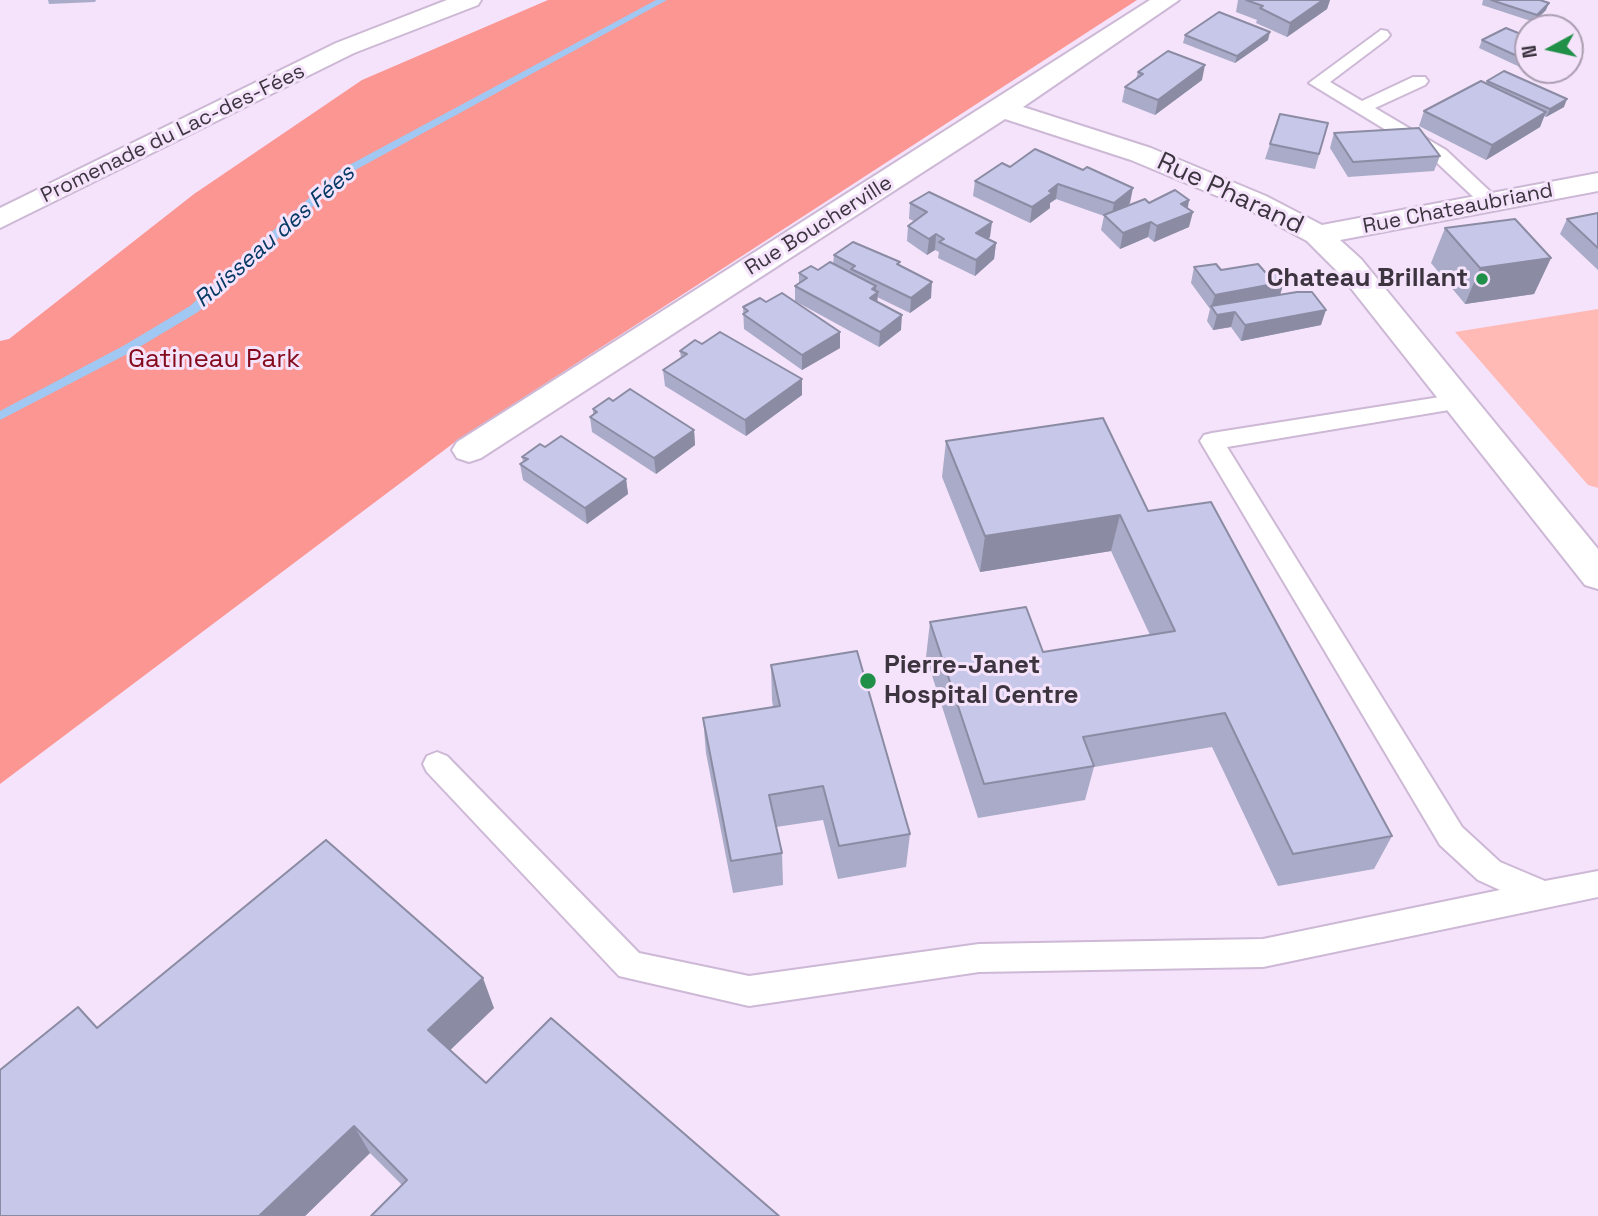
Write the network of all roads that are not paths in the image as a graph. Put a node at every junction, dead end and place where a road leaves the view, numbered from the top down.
1 (422, 0) edge
2 (469, 0) edge
3 (1167, 0) edge
4 (1381, 35) dead end
5 (345, 48) junction
6 (1419, 81) dead end
7 (1361, 108) junction
8 (1002, 109) junction
9 (1598, 182) edge
10 (1490, 202) junction
11 (0, 219) edge
12 (1318, 235) junction
13 (1459, 402) junction
14 (469, 450) dead end
15 (1585, 537) edge
16 (1598, 575) edge
17 (437, 764) dead end
18 (1598, 884) edge
19 (1545, 895) junction

1 - 5 street, Promenade du Lac-des-Fées
2 - 5 street, Promenade du Lac-des-Fées
3 - 8 street, Rue Boucherville
4 - 7 lane
5 - 11 street, Promenade du Lac-des-Fées
6 - 7 lane
7 - 10 lane
8 - 12 street, Rue Pharand
8 - 14 street, Rue Boucherville
9 - 10 street, Rue Chateaubriand
10 - 12 street, Rue Chateaubriand
12 - 13 street, Rue Pharand
13 - 15 street, Rue Pharand
13 - 19 lane
15 - 16 street, Rue Pharand
17 - 19 lane
18 - 19 lane

